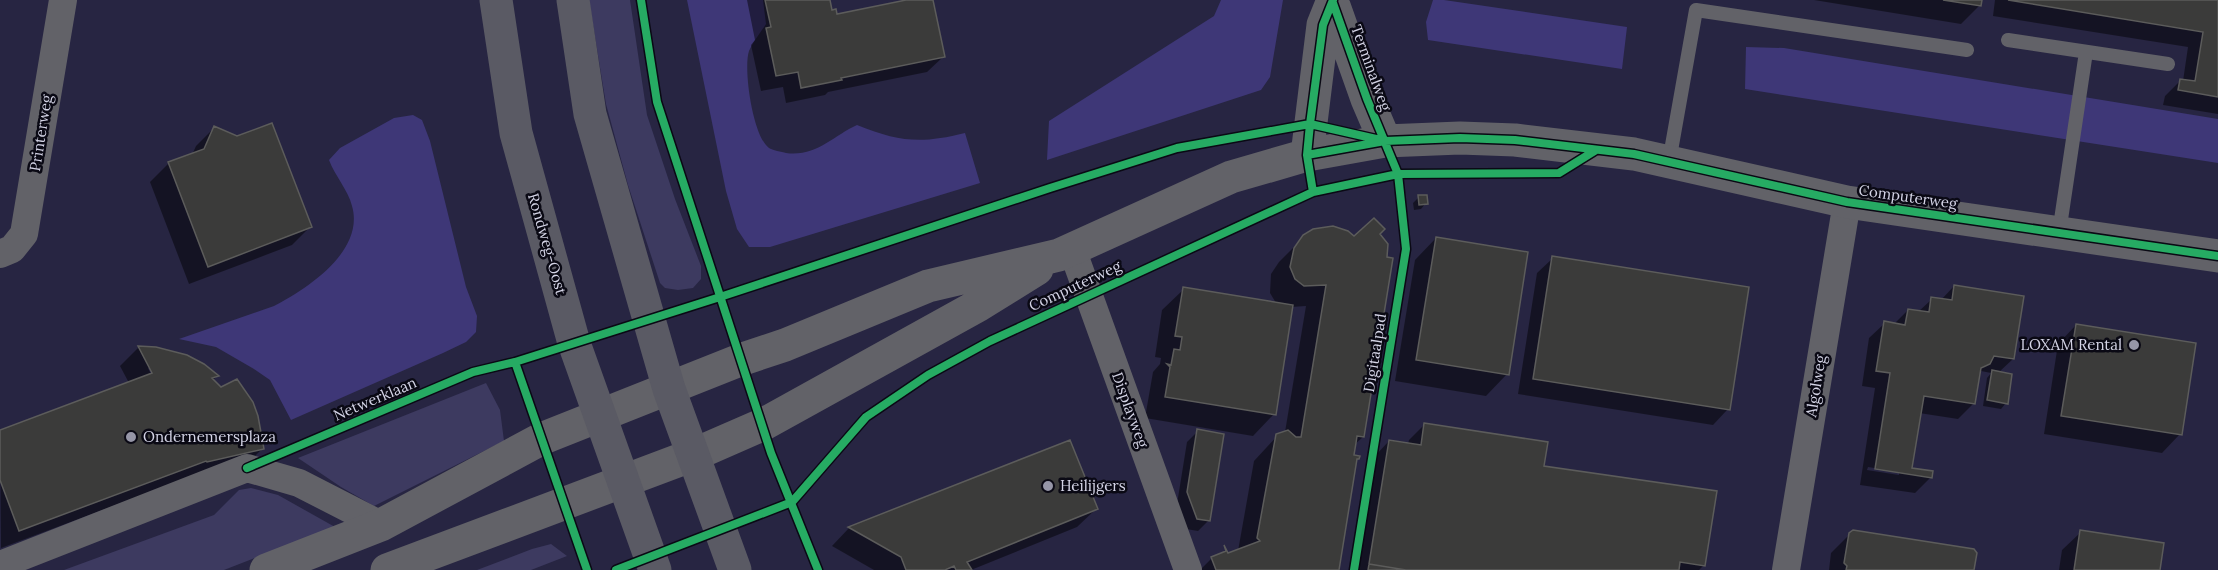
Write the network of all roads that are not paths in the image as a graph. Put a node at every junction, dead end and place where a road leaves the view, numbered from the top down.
1 (63, 0) edge
2 (496, 0) edge
3 (573, 0) edge
4 (1333, 2) edge
5 (1698, 5) edge
6 (2008, 40) dead end
7 (1967, 50) dead end
8 (2086, 52) junction
9 (2168, 64) dead end
10 (1385, 141) junction
11 (1307, 155) junction
12 (1669, 162) junction
13 (1847, 202) junction
14 (2059, 233) junction
15 (1066, 252) junction
16 (0, 254) edge
17 (2218, 256) edge
18 (669, 389) junction
19 (599, 416) junction
20 (693, 456) junction
21 (622, 482) junction
22 (381, 525) junction
23 (0, 565) edge
24 (266, 570) edge
25 (387, 570) edge
26 (655, 570) edge
27 (735, 570) edge
28 (1188, 570) edge
29 (1786, 570) edge

1 - 16 street, Printerweg
2 - 19 main road, Rondweg-Oost
3 - 18 main road
4 - 10 street, Terminalweg
4 - 11 street, Terminalweg
5 - 7 lane
5 - 12 lane
6 - 8 lane
8 - 9 lane
8 - 14 lane
10 - 11 street, Computerweg
10 - 12 street, Computerweg
11 - 15 street, Computerweg
12 - 13 street, Computerweg
13 - 14 street, Computerweg
13 - 29 street, Algolweg
14 - 17 street, Computerweg
15 - 18 street, Computerweg
15 - 20 street, Computerweg
15 - 28 street, Displayweg
18 - 19 street
18 - 20 main road
19 - 21 main road, Rondweg-Oost
19 - 22 street
20 - 21 street
20 - 27 main road
21 - 25 street
21 - 26 main road, Rondweg-Oost
22 - 23 street
22 - 24 street

